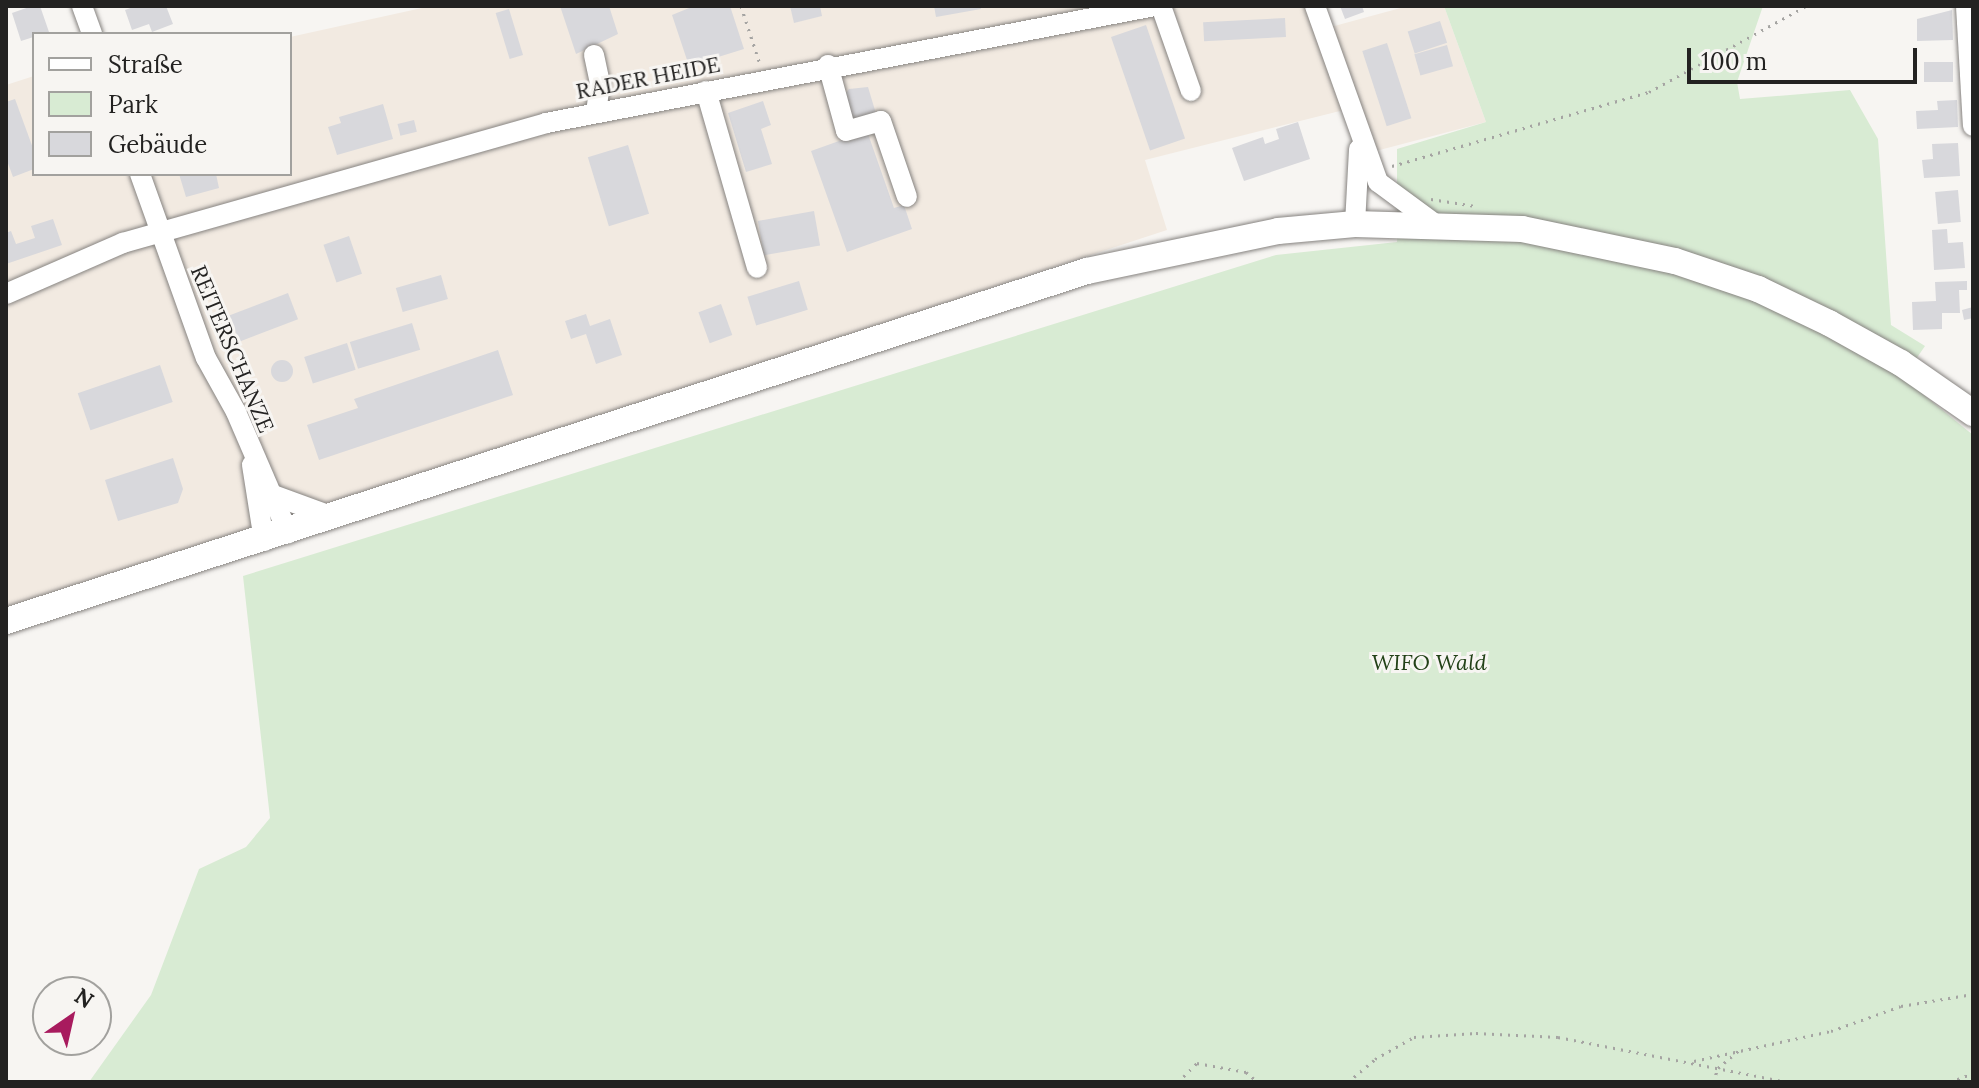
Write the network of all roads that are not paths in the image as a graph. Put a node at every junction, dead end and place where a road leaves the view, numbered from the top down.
1 (82, 6) edge
2 (1155, 6) edge
3 (1161, 6) edge
4 (1315, 6) edge
5 (1966, 6) edge
6 (91, 32) edge
7 (594, 55) dead end
8 (828, 65) junction
9 (706, 91) junction
10 (1191, 91) dead end
11 (596, 113) junction
12 (1973, 126) edge
13 (1363, 142) junction
14 (141, 176) edge
15 (1378, 182) junction
16 (907, 197) dead end
17 (1366, 224) junction
18 (1435, 224) junction
19 (160, 234) junction
20 (757, 268) dead end
21 (6, 294) edge
22 (1973, 413) edge
23 (251, 453) junction
24 (273, 495) junction
25 (335, 518) junction
26 (276, 537) junction
27 (6, 621) edge

1 - 6 street
2 - 8 street, RADER HEIDE
3 - 10 street
4 - 13 street
5 - 12 street
7 - 11 street
8 - 9 street, RADER HEIDE
8 - 16 street
9 - 11 street, RADER HEIDE
9 - 20 street
11 - 19 street, RADER HEIDE
13 - 15 street
13 - 17 street
14 - 19 street, REITERSCHANZE
15 - 17 street
15 - 18 street
17 - 18 main road
17 - 25 main road
18 - 22 main road
19 - 21 street, RADER HEIDE
19 - 23 street, REITERSCHANZE
23 - 24 street, REITERSCHANZE
23 - 26 street, REITERSCHANZE
24 - 25 street
24 - 26 street, REITERSCHANZE
25 - 26 main road
26 - 27 main road

